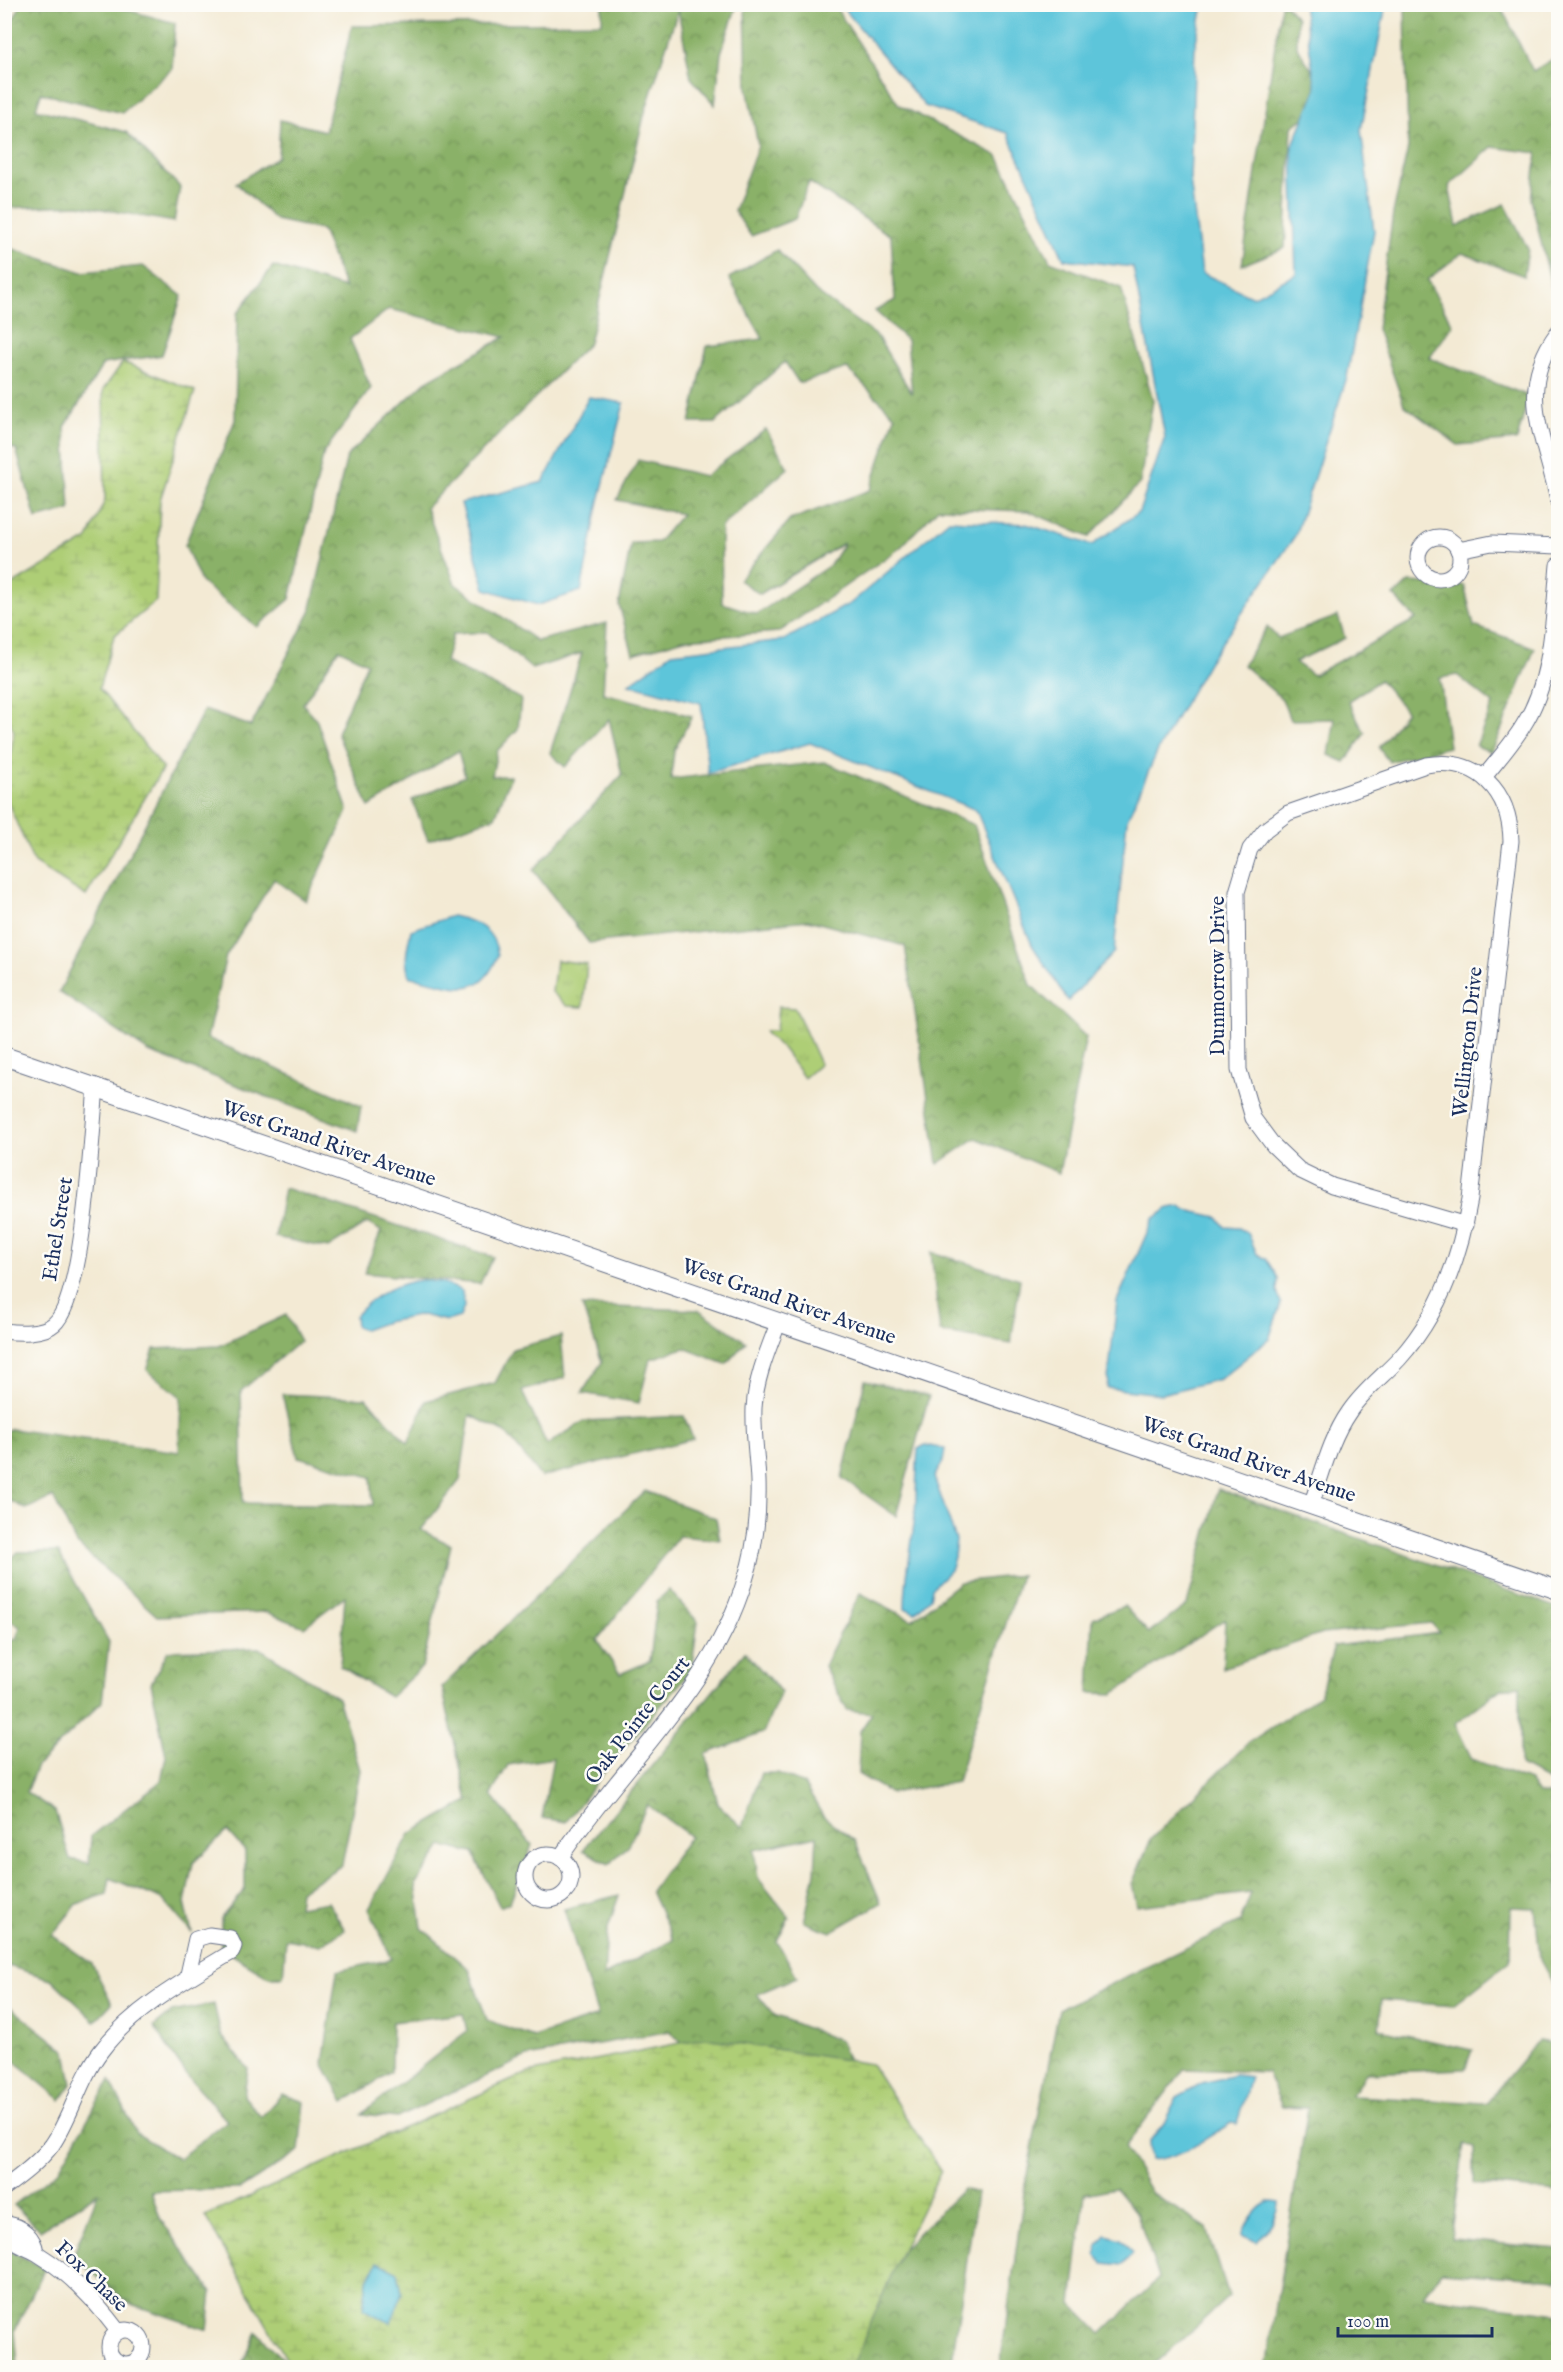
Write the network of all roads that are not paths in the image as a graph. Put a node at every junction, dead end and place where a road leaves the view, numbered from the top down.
1 (1558, 332) edge
2 (1558, 500) edge
3 (1558, 546) edge
4 (1458, 550) dead end
5 (1558, 565) edge
6 (1484, 777) junction
7 (4, 1056) edge
8 (96, 1086) junction
9 (1466, 1225) junction
10 (779, 1321) junction
11 (4, 1331) edge
12 (1311, 1505) junction
13 (1558, 1590) edge
14 (560, 1858) dead end
15 (187, 1979) dead end
16 (4, 2188) edge
17 (6, 2222) edge
18 (118, 2331) dead end

1 - 2 street
3 - 4 street
5 - 6 street
6 - 9 street, Wellington Drive
6 - 9 street, Dunmorrow Drive
7 - 8 main road, West Grand River Avenue
8 - 10 main road, West Grand River Avenue
8 - 11 street, Ethel Street
9 - 12 street, Wellington Drive
10 - 12 main road, West Grand River Avenue
10 - 14 street, Oak Pointe Court
12 - 13 main road, West Grand River Avenue
15 - 16 street
17 - 18 street, Fox Chase

